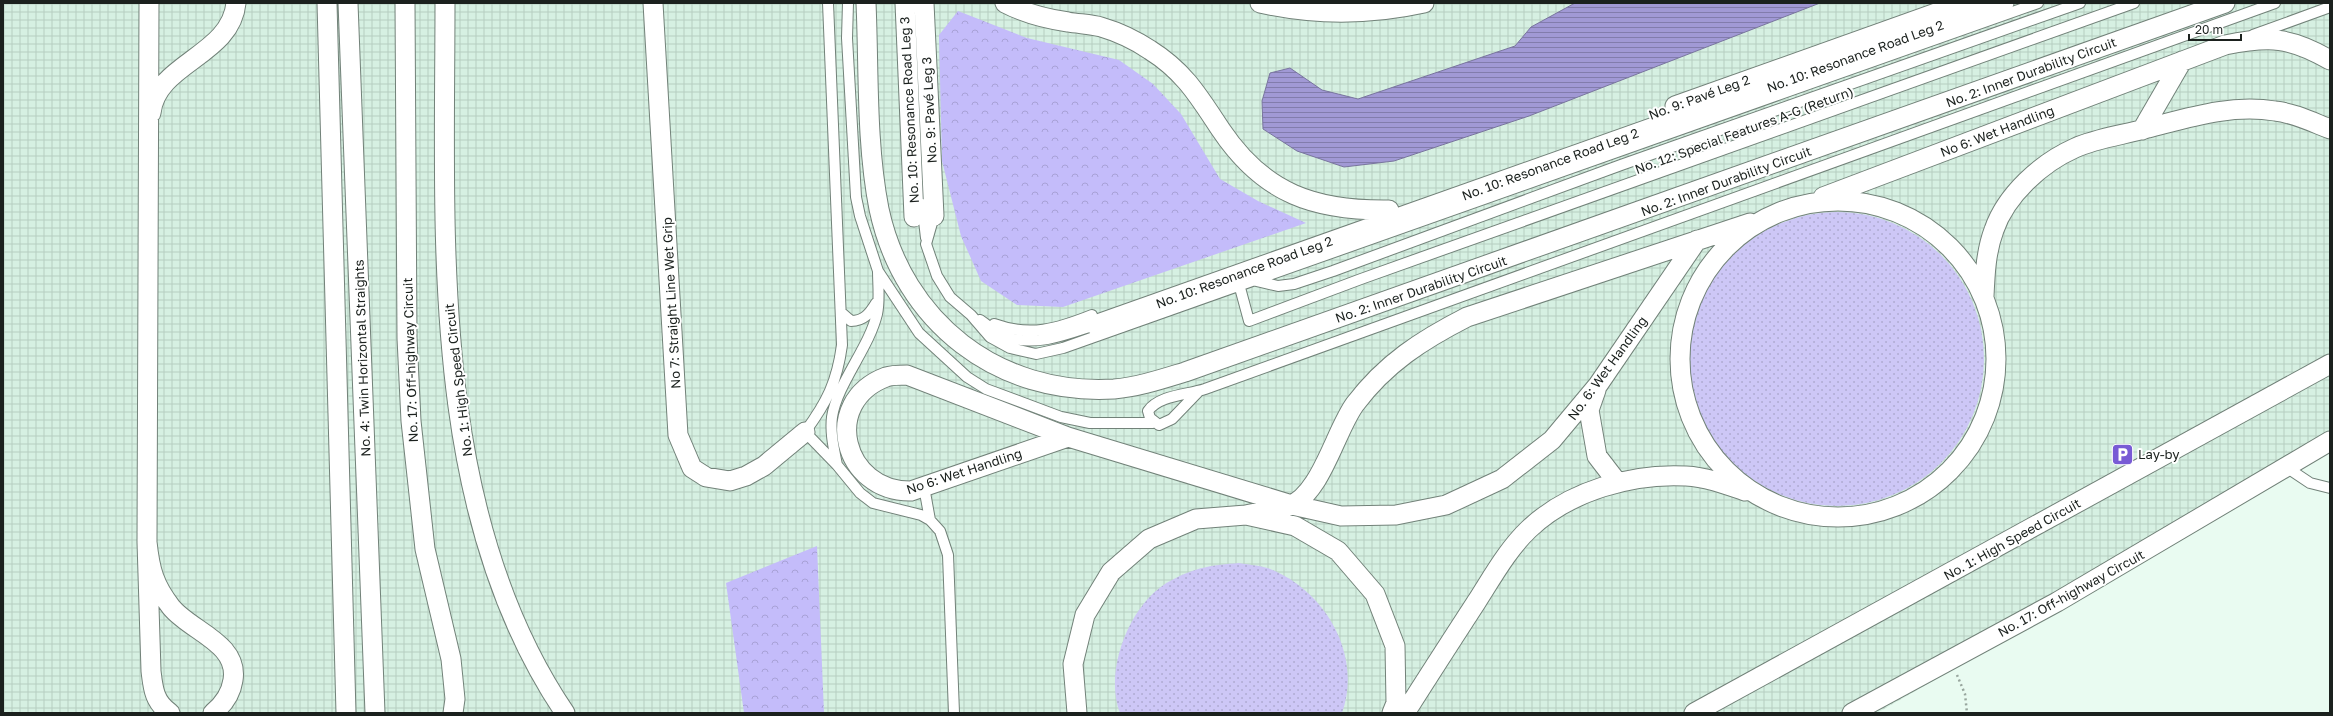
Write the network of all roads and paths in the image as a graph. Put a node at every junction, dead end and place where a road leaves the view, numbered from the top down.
1 (149, 3) edge
2 (236, 3) edge
3 (327, 3) edge
4 (348, 3) edge
5 (405, 3) edge
6 (445, 3) edge
7 (653, 3) edge
8 (828, 3) edge
9 (848, 3) edge
10 (866, 3) edge
11 (905, 3) edge
12 (913, 3) edge
13 (924, 3) edge
14 (1005, 3) edge
15 (1260, 3) edge
16 (1424, 3) edge
17 (1964, 3) edge
18 (2004, 3) edge
19 (2038, 3) edge
20 (2080, 3) edge
21 (2134, 3) edge
22 (2225, 3) edge
23 (2275, 3) edge
24 (2330, 7) edge
25 (2225, 45) junction
26 (2330, 60) edge
27 (2182, 61) junction
28 (2330, 129) edge
29 (2142, 130) junction
30 (148, 160) junction
31 (1813, 201) junction
32 (1389, 210) junction
33 (934, 216) joint
34 (914, 217) joint
35 (1760, 219) junction
36 (1697, 240) junction
37 (926, 244) junction
38 (878, 271) junction
39 (1252, 280) junction
40 (1239, 284) junction
41 (1984, 296) junction
42 (877, 301) junction
43 (842, 314) junction
44 (971, 315) junction
45 (1094, 320) junction
46 (2330, 364) edge
47 (1598, 385) junction
48 (1198, 392) junction
49 (1153, 423) junction
50 (805, 432) junction
51 (1068, 437) junction
52 (2330, 441) edge
53 (837, 465) junction
54 (2286, 467) junction
55 (1617, 482) junction
56 (924, 487) junction
57 (2330, 488) edge
58 (1755, 495) junction
59 (1292, 505) junction
60 (1246, 515) junction
61 (930, 520) junction
62 (147, 542) junction
63 (1951, 660) junction
64 (151, 671) junction
65 (150, 713) edge
66 (170, 713) edge
67 (213, 713) edge
68 (346, 713) edge
69 (375, 713) edge
70 (453, 713) edge
71 (564, 713) edge
72 (954, 713) edge
73 (1077, 713) edge
74 (1392, 713) edge
75 (1405, 713) edge
76 (1694, 713) edge
77 (1852, 713) edge
78 (1967, 713) edge

1 - 30 street
2 - 30 street
3 - 68 street, No. 4: Twin Horizontal Straights
4 - 69 street, No. 4: Twin Horizontal Straights
5 - 70 street, No. 17: Off-highway Circuit
6 - 71 street, No. 1: High Speed Circuit
7 - 50 street, No 7: Straight Line Wet Grip
8 - 43 lane
9 - 38 lane
10 - 22 street, No. 2: Inner Durability Circuit
11 - 34 street, No. 10: Resonance Road Leg 3
12 - 37 lane
13 - 33 street, No. 9: Pavé Leg 3
14 - 32 street
15 - 16 street
17 - 32 street, No. 9: Pavé Leg 2
18 - 45 street, No. 10: Resonance Road Leg 2
19 - 39 lane
20 - 39 lane
21 - 40 lane, No. 12: Special Features A-G (Return)
23 - 48 lane
24 - 25 lane
25 - 26 street, No 6: Wet Handling
25 - 27 street, No 6: Wet Handling
27 - 29 street
27 - 31 street, No 6: Wet Handling
28 - 29 street, No 6: Wet Handling
29 - 41 street, No 6: Wet Handling
30 - 62 street
31 - 35 street, No 6: Wet Handling
31 - 41 street, No 6: Wet Handling
32 - 45 street, No. 9: Pavé Leg 2
33 - 37 lane
34 - 37 lane
35 - 36 street, No. 6: Wet Handling
35 - 58 street, No 6: Wet Handling
36 - 47 street, No. 6: Wet Handling
36 - 59 street, No. 6: Wet Handling
37 - 44 lane
38 - 42 lane
38 - 49 lane
39 - 40 lane
40 - 44 lane
41 - 58 street, No 6: Wet Handling
42 - 43 lane
42 - 53 lane
43 - 50 lane
44 - 45 lane
46 - 76 street, No. 1: High Speed Circuit
47 - 55 street
47 - 59 street, No. 6: Wet Handling
48 - 49 lane
48 - 49 lane
50 - 53 lane
51 - 56 street, No 6: Wet Handling
51 - 56 street, No 6: Wet Handling
51 - 59 street, No 6: Wet Handling
52 - 54 street, No. 17: Off-highway Circuit
53 - 61 lane
54 - 57 lane
54 - 63 street, No. 17: Off-highway Circuit
55 - 58 street
55 - 75 street
56 - 61 lane
59 - 60 street, No. 6: Wet Handling
60 - 73 street
60 - 74 street
61 - 72 lane
62 - 64 street
62 - 67 street
63 - 77 street, No. 17: Off-highway Circuit
63 - 78 path
64 - 65 street
64 - 66 street

